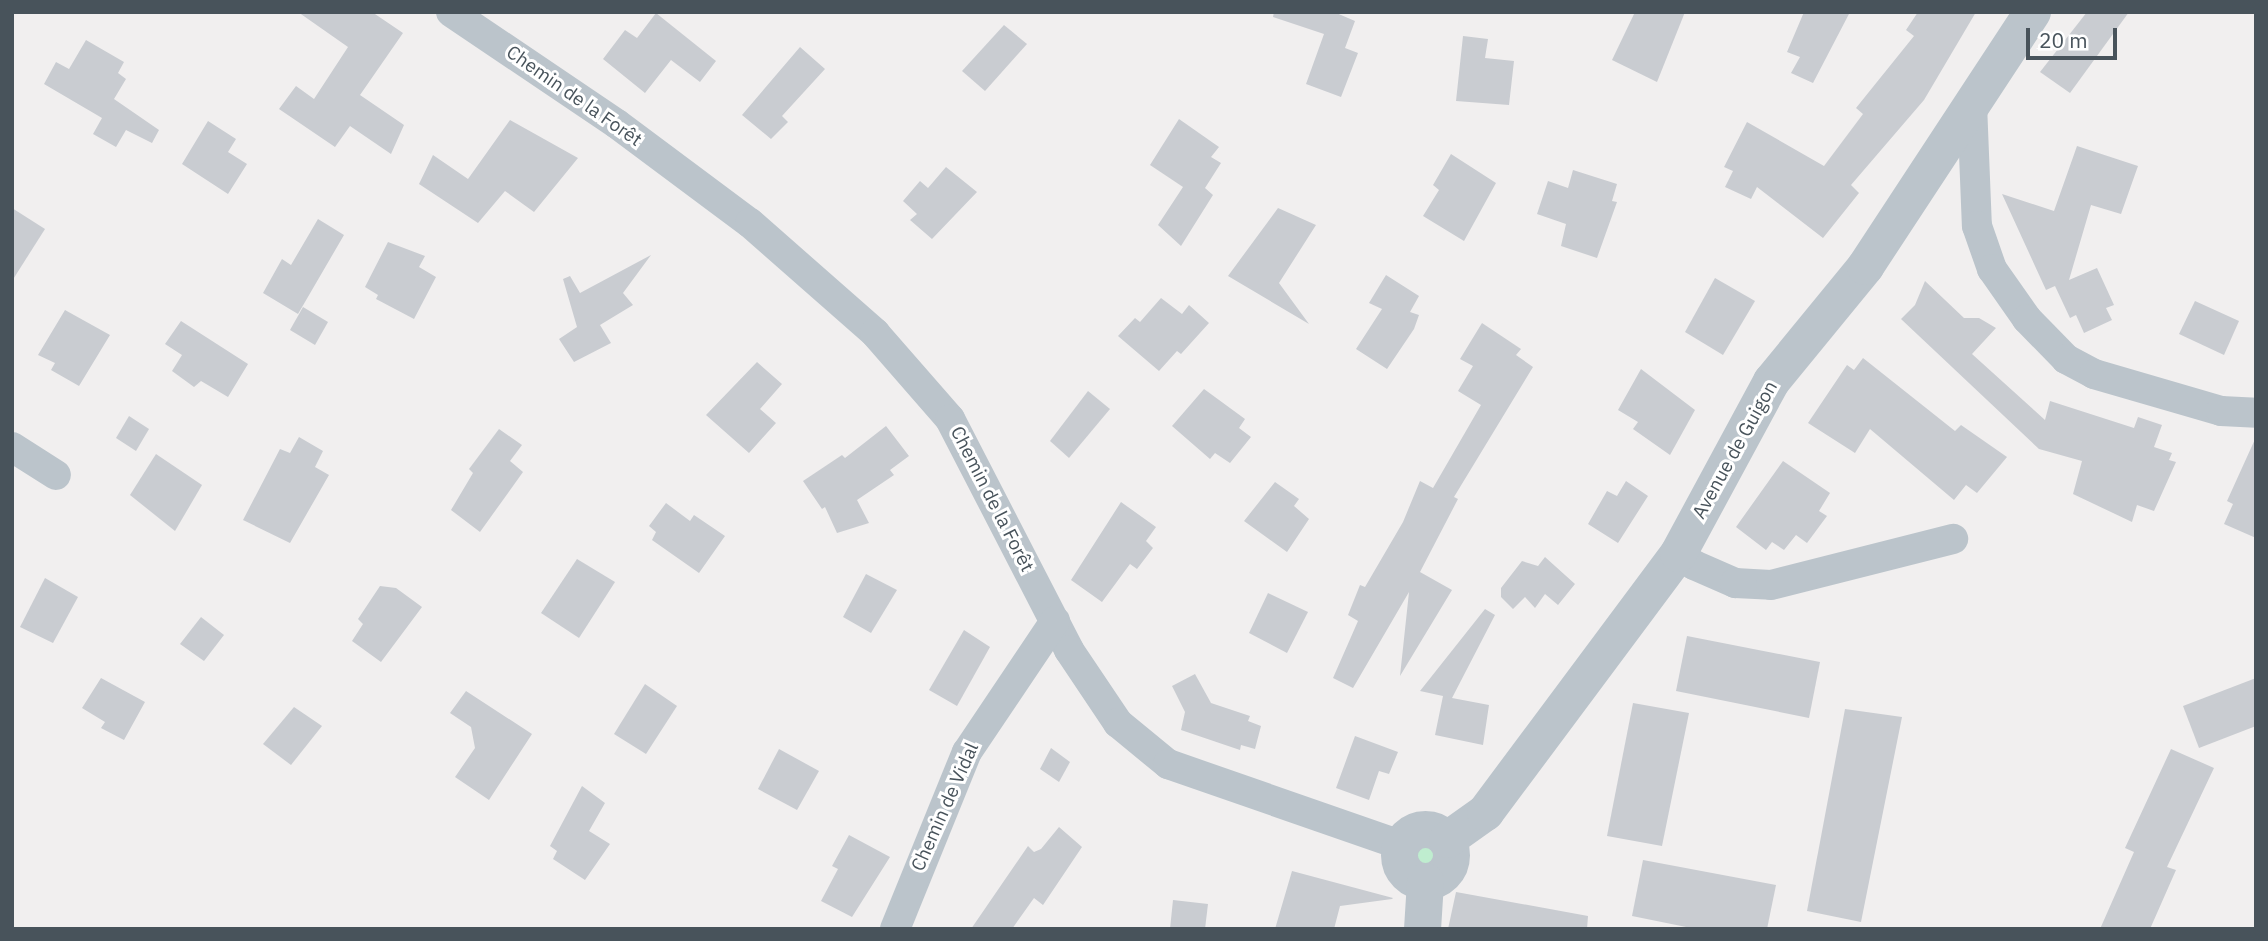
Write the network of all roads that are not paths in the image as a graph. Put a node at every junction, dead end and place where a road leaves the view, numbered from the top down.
1 (451, 12) edge
2 (2032, 12) edge
3 (1972, 104) junction
4 (2256, 413) edge
5 (12, 447) edge
6 (56, 475) dead end
7 (1953, 539) dead end
8 (1678, 553) junction
9 (1055, 621) junction
10 (1447, 839) junction
11 (1400, 845) junction
12 (1424, 881) junction
13 (895, 929) edge
14 (1422, 929) edge

1 - 9 street, Chemin de la Forêt
2 - 3 street, Avenue de Guigon
3 - 4 street
3 - 8 street, Avenue de Guigon
5 - 6 street
7 - 8 street
8 - 10 street, Avenue de Guigon
9 - 11 street, Chemin de la Forêt
9 - 13 street, Chemin de Vidal
10 - 11 street
10 - 12 street
11 - 12 street
12 - 14 street

